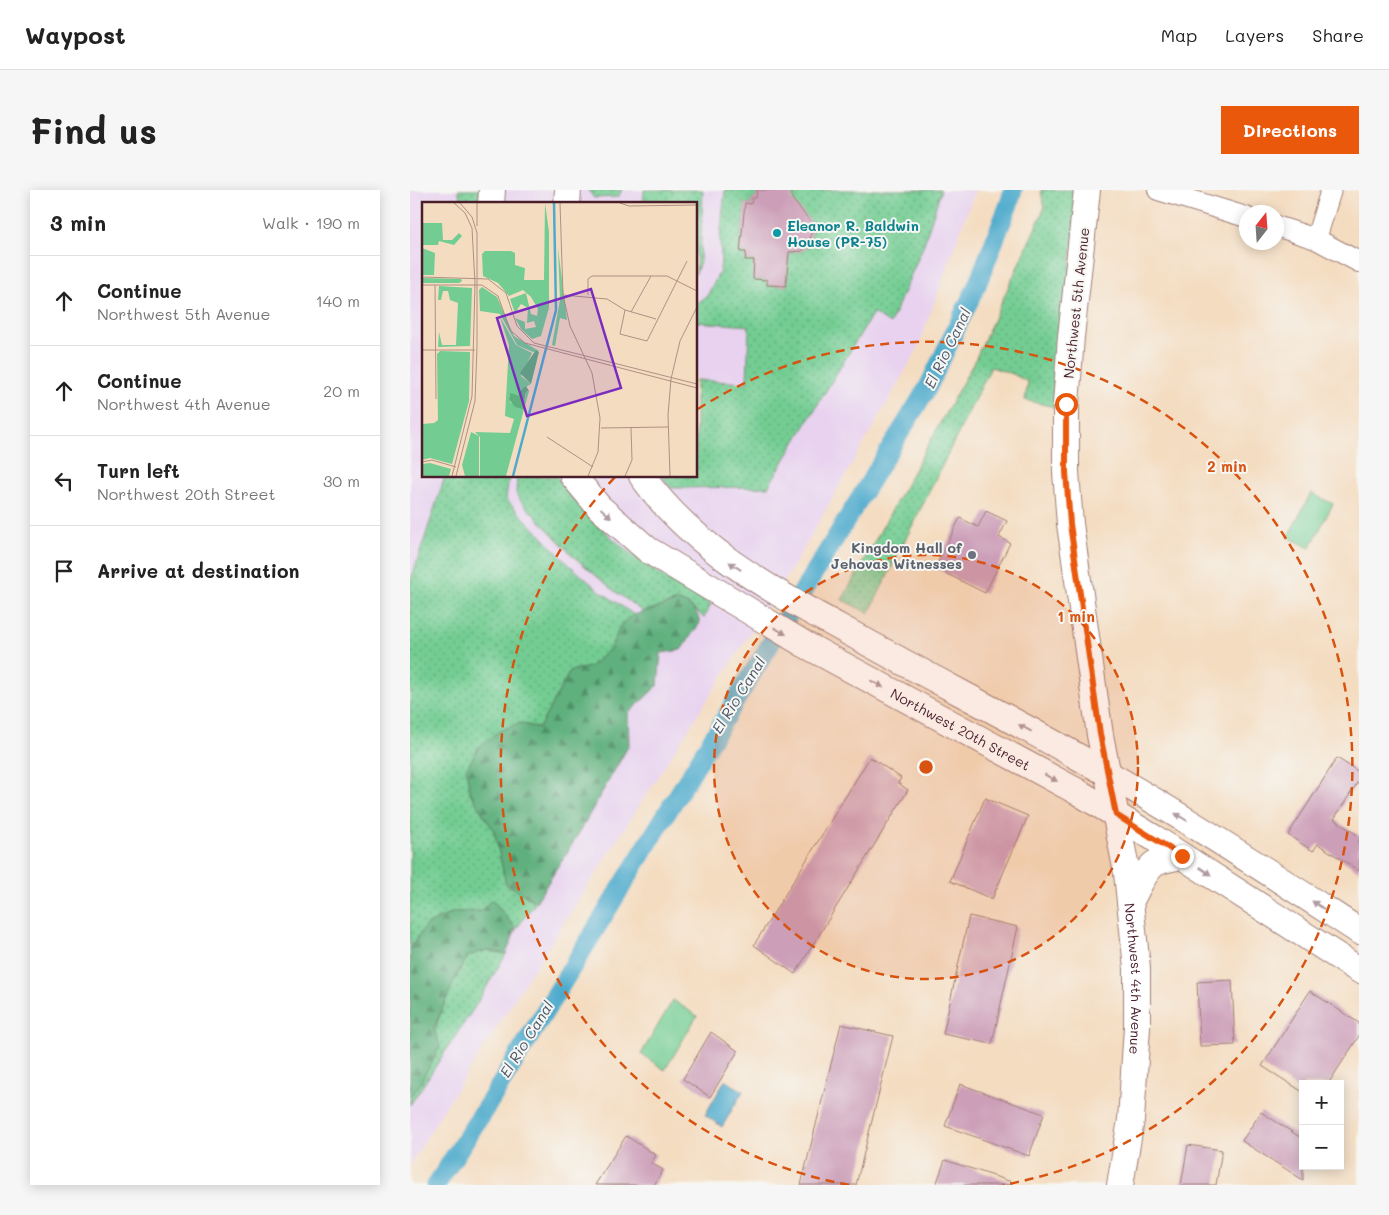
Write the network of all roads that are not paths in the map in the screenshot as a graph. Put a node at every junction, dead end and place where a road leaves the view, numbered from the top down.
1 (1087, 190) edge
2 (1158, 190) edge
3 (1331, 190) edge
4 (1239, 215) edge
5 (1284, 229) edge
6 (1316, 239) junction
7 (1359, 262) edge
8 (575, 478) edge
9 (644, 478) edge
10 (866, 642) junction
11 (851, 670) junction
12 (1107, 773) junction
13 (1116, 815) junction
14 (1182, 856) junction
15 (1130, 902) junction
16 (1359, 931) edge
17 (1359, 970) edge
18 (1120, 1185) edge

1 - 12 street, Northwest 5th Avenue
2 - 4 street
3 - 6 street
5 - 6 street
6 - 7 street
8 -> 11 street, Northwest 20th Street
10 -> 9 street
10 - 11 street
12 -> 10 street
11 -> 13 street, Northwest 20th Street
12 - 13 street, Northwest 4th Avenue
16 -> 12 street
13 - 14 street, Northwest 20th Street
13 - 15 street, Northwest 4th Avenue
14 - 15 street
14 -> 17 street, Northwest 20th Street
15 - 18 street, Northwest 4th Avenue

